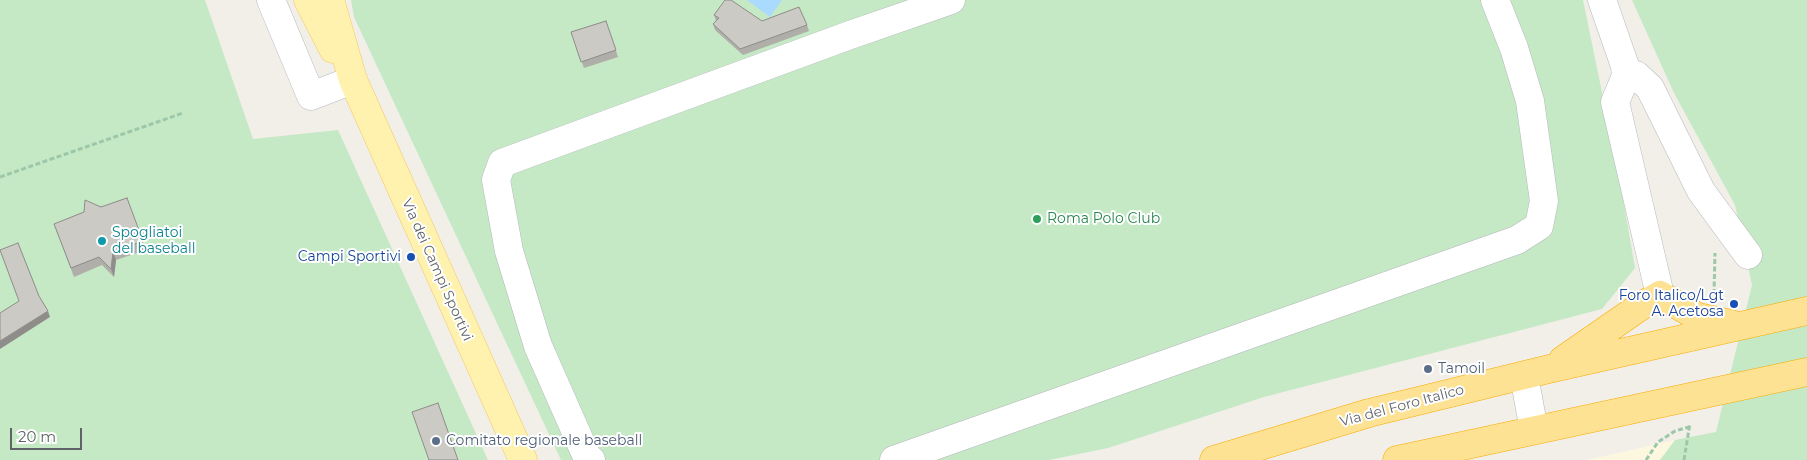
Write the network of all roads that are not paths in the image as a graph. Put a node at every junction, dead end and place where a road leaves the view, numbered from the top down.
1 (271, 0) edge
2 (308, 0) edge
3 (330, 0) edge
4 (951, 0) edge
5 (1495, 0) edge
6 (1602, 0) edge
7 (1626, 76) junction
8 (352, 80) junction
9 (1748, 255) dead end
10 (1660, 296) junction
11 (1807, 311) edge
12 (1738, 326) junction
13 (1537, 372) junction
14 (1807, 372) edge
15 (1534, 430) junction
16 (523, 460) edge
17 (591, 460) edge
18 (894, 460) edge
19 (1214, 460) edge
20 (1397, 460) edge

1 - 8 street
2 - 8 main road, Via dei Campi Sportivi
3 - 8 main road, Via dei Campi Sportivi
4 - 17 street
5 - 18 street
6 - 7 street
7 - 9 street
7 - 10 street
8 - 16 main road, Via dei Campi Sportivi
10 - 12 highway
10 - 13 highway
11 - 12 highway, Via del Foro Italico
12 - 13 highway, Via del Foro Italico
13 - 15 street
13 - 19 highway, Via del Foro Italico
14 - 15 highway
15 - 20 highway

